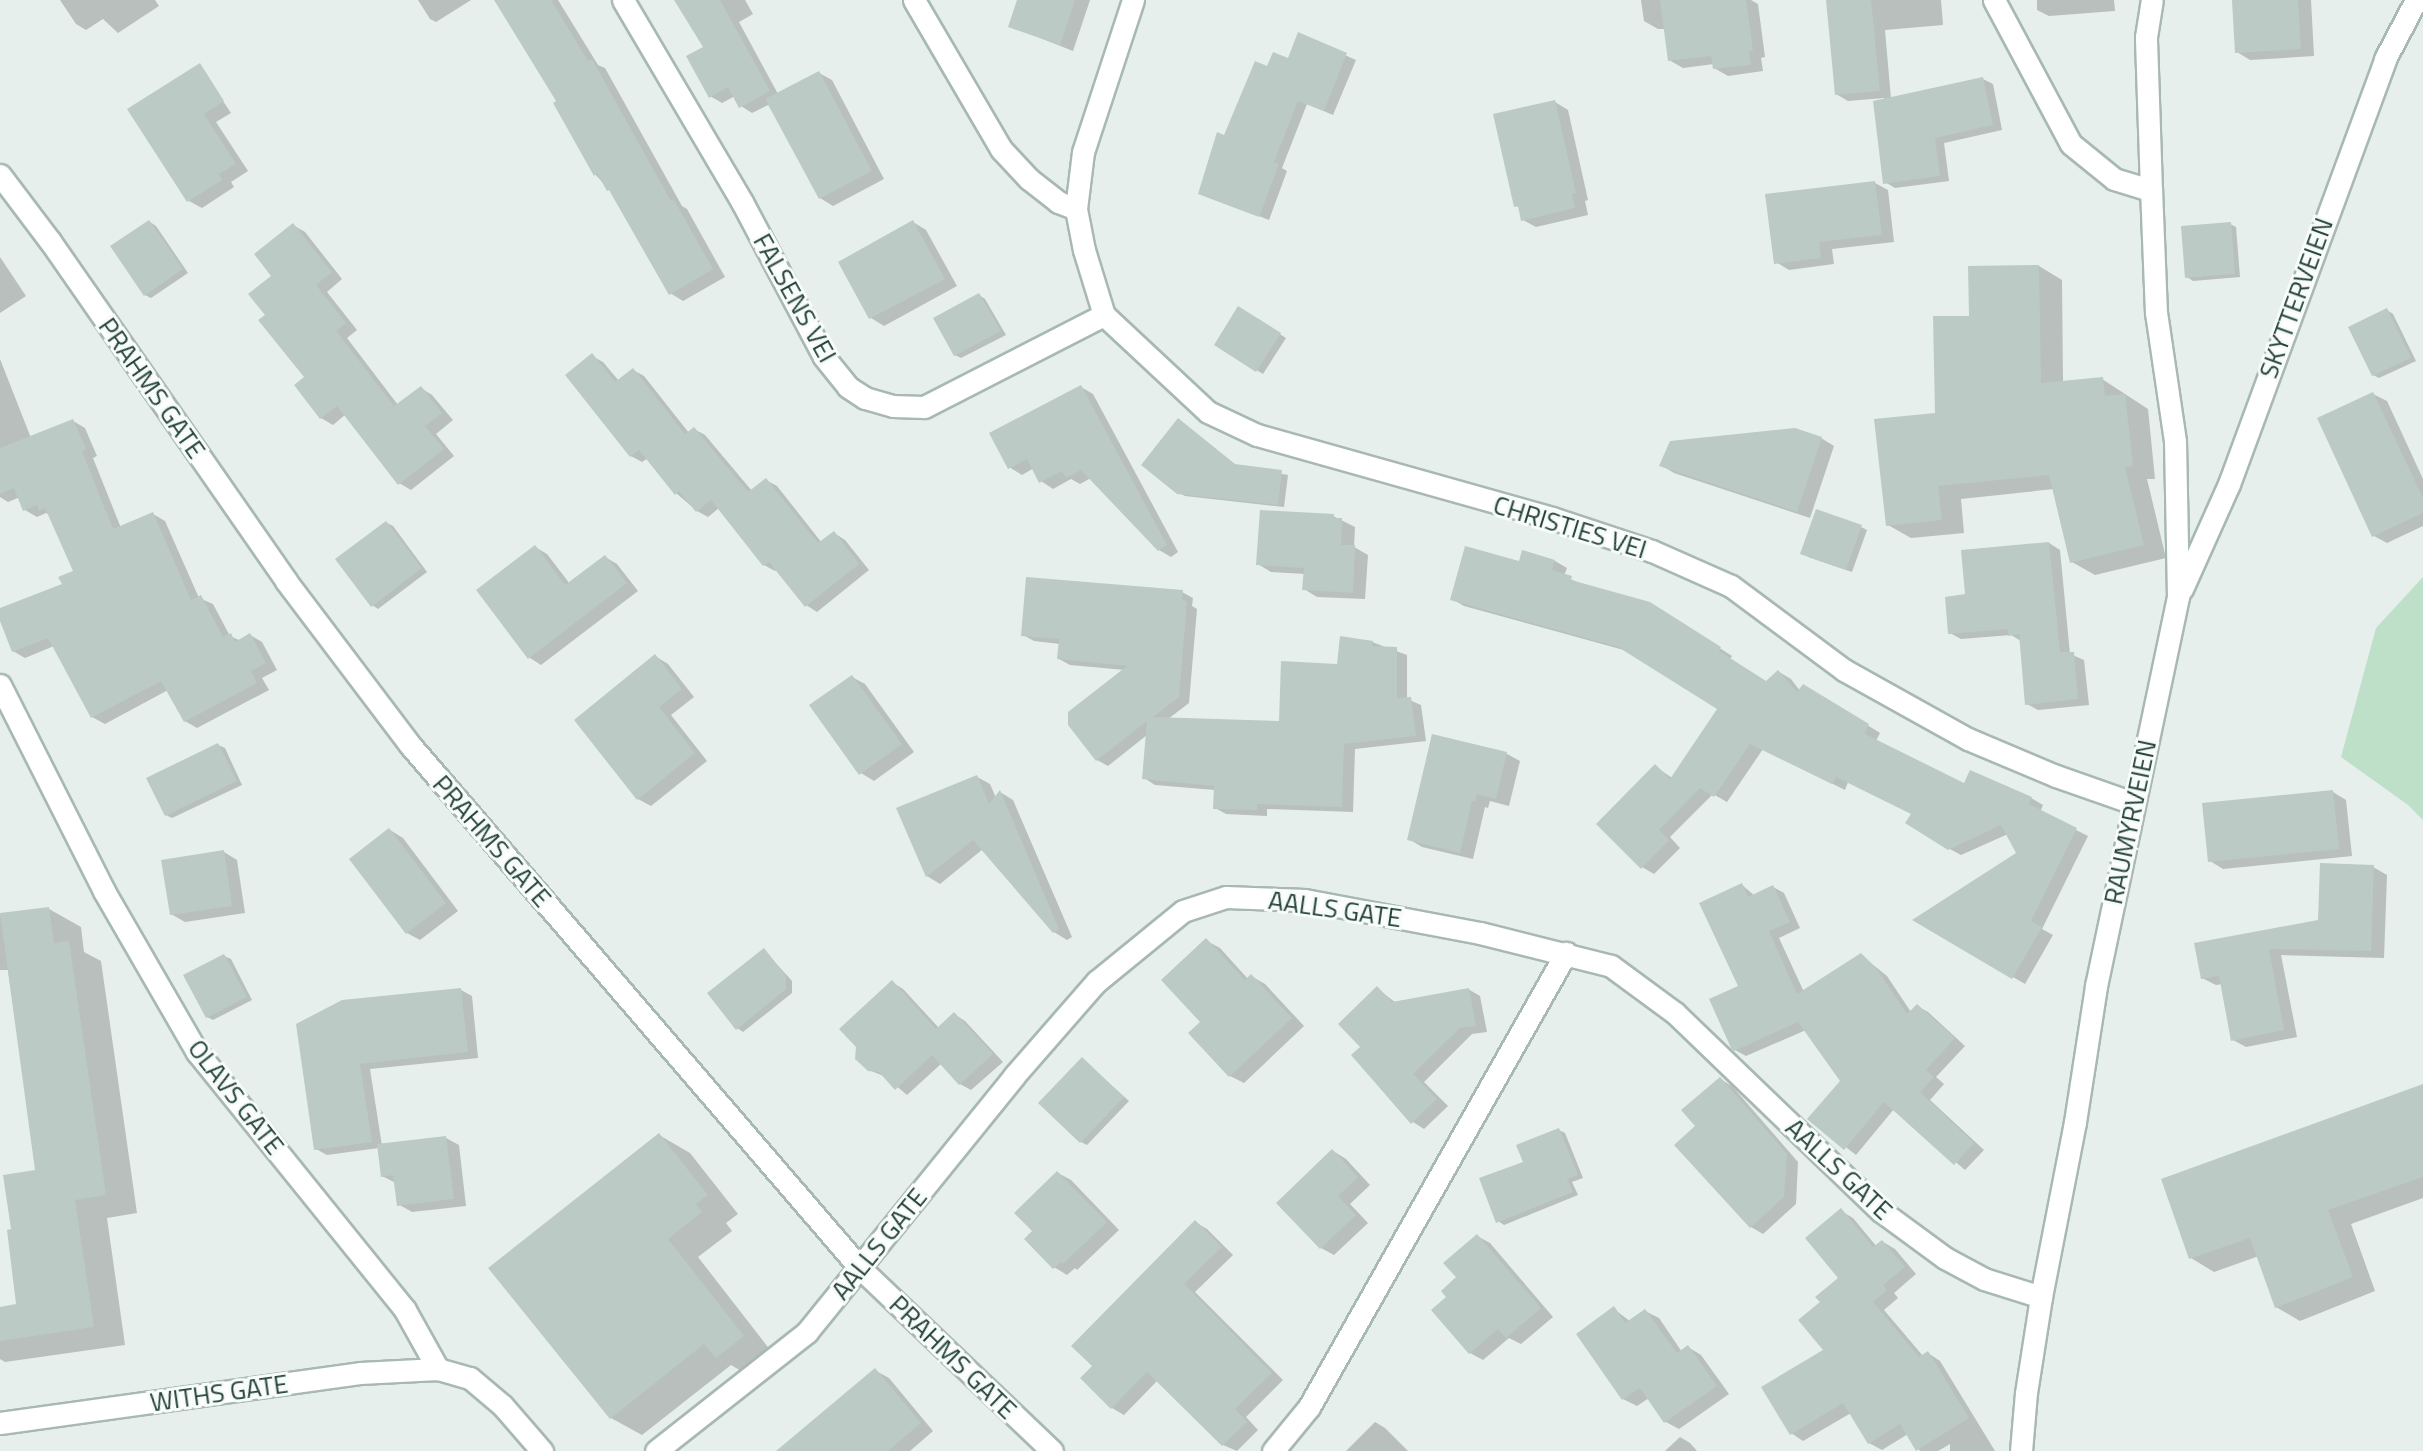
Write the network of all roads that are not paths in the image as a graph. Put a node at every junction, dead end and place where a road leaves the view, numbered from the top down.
1 (623, 0) edge
2 (914, 0) edge
3 (1133, 0) edge
4 (1994, 0) edge
5 (2152, 0) edge
6 (2416, 0) edge
7 (0, 175) edge
8 (2151, 190) junction
9 (1076, 209) junction
10 (1104, 315) junction
11 (2178, 597) junction
12 (0, 685) edge
13 (2133, 803) junction
14 (1566, 953) junction
15 (860, 1268) junction
16 (2041, 1297) junction
17 (438, 1369) junction
18 (0, 1423) edge
19 (542, 1451) edge
20 (656, 1451) edge
21 (1052, 1451) edge
22 (1273, 1451) edge
23 (2021, 1451) edge

1 - 10 street, FALSENS VEI
2 - 9 street
3 - 9 street, CHRISTIES VEI
4 - 8 street
5 - 8 street, RAUMYRVEIEN
6 - 11 street, SKYTTERVEIEN
7 - 15 street, PRAHMS GATE
8 - 11 street, RAUMYRVEIEN
9 - 10 street, CHRISTIES VEI
10 - 13 street, CHRISTIES VEI
11 - 13 street, RAUMYRVEIEN
12 - 17 street, OLAVS GATE
13 - 16 street, RAUMYRVEIEN
14 - 15 street, AALLS GATE
14 - 16 street, AALLS GATE
14 - 22 street
15 - 20 street, AALLS GATE
15 - 21 street, PRAHMS GATE
16 - 23 street, RAUMYRVEIEN
17 - 18 street, WITHS GATE
17 - 19 street

